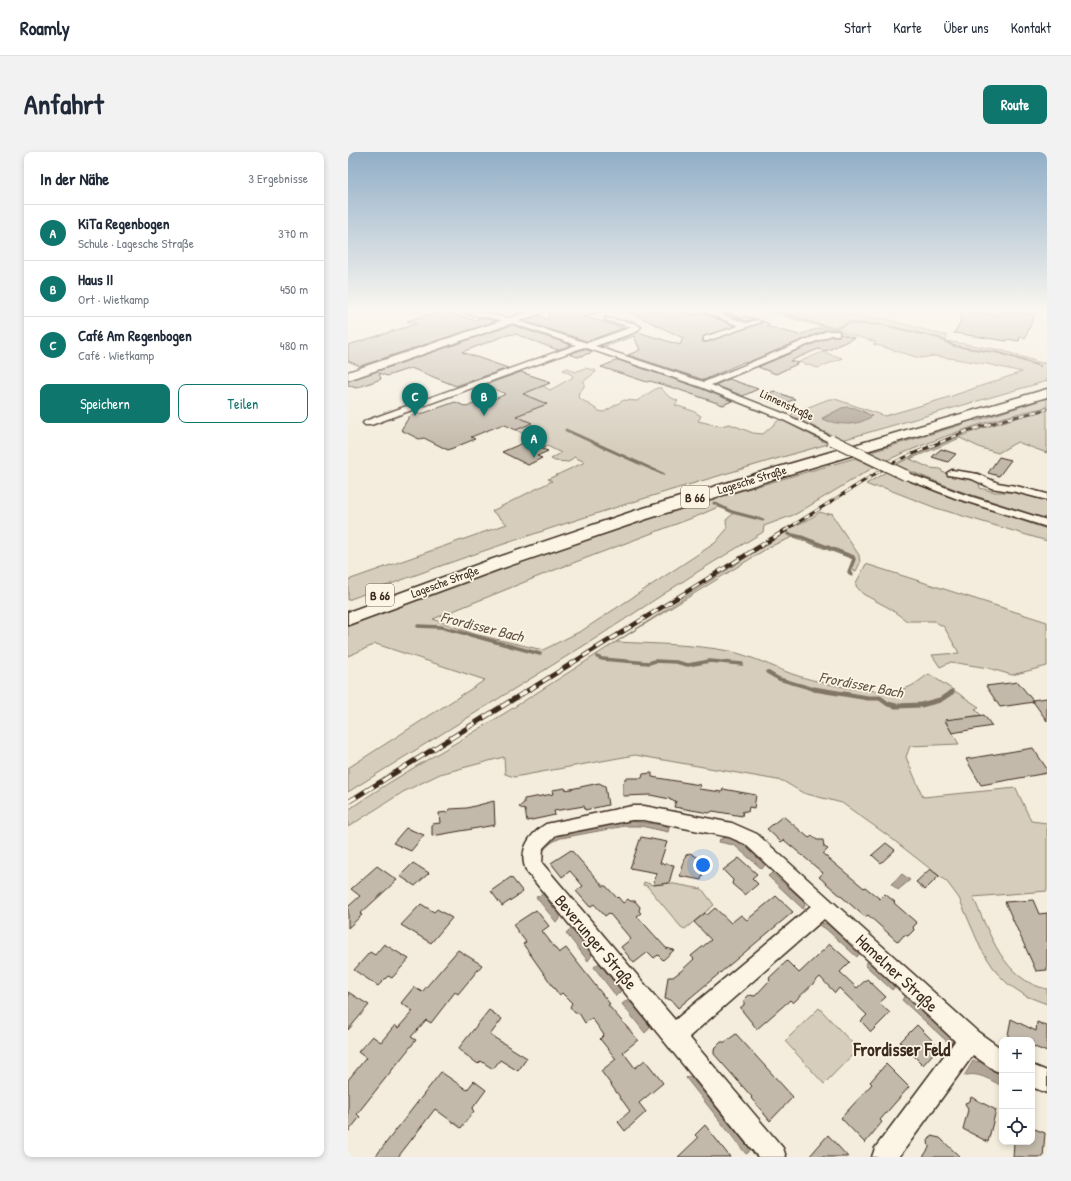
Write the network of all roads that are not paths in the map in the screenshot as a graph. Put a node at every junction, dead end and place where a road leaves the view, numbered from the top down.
1 (401, 358) edge
2 (551, 358) edge
3 (621, 358) edge
4 (770, 358) edge
5 (348, 376) edge
6 (704, 385) junction
7 (1047, 386) edge
8 (1047, 393) edge
9 (368, 423) dead end
10 (952, 473) dead end
11 (1047, 497) edge
12 (1047, 524) edge
13 (348, 607) edge
14 (348, 619) edge
15 (535, 844) joint
16 (824, 906) junction
17 (674, 1036) junction
18 (970, 1040) junction
19 (999, 1060) edge
20 (1035, 1077) edge
21 (1047, 1082) edge
22 (774, 1157) edge
23 (884, 1157) edge

1 - 5 street
2 - 9 street
3 - 6 street, Linnenstraße
4 - 6 street
6 - 12 street, Linnenstraße, bridge
7 - 13 highway, Lagesche Straße / B 66
8 - 14 highway, Lagesche Straße / B 66
10 - 11 street
15 - 16 street, Hamelner Straße
15 - 17 street, Beverunger Straße
16 - 17 street
16 - 18 street, Hamelner Straße
17 - 22 street, Beverunger Straße
18 - 19 street, Hamelner Straße
18 - 23 street
20 - 21 street

